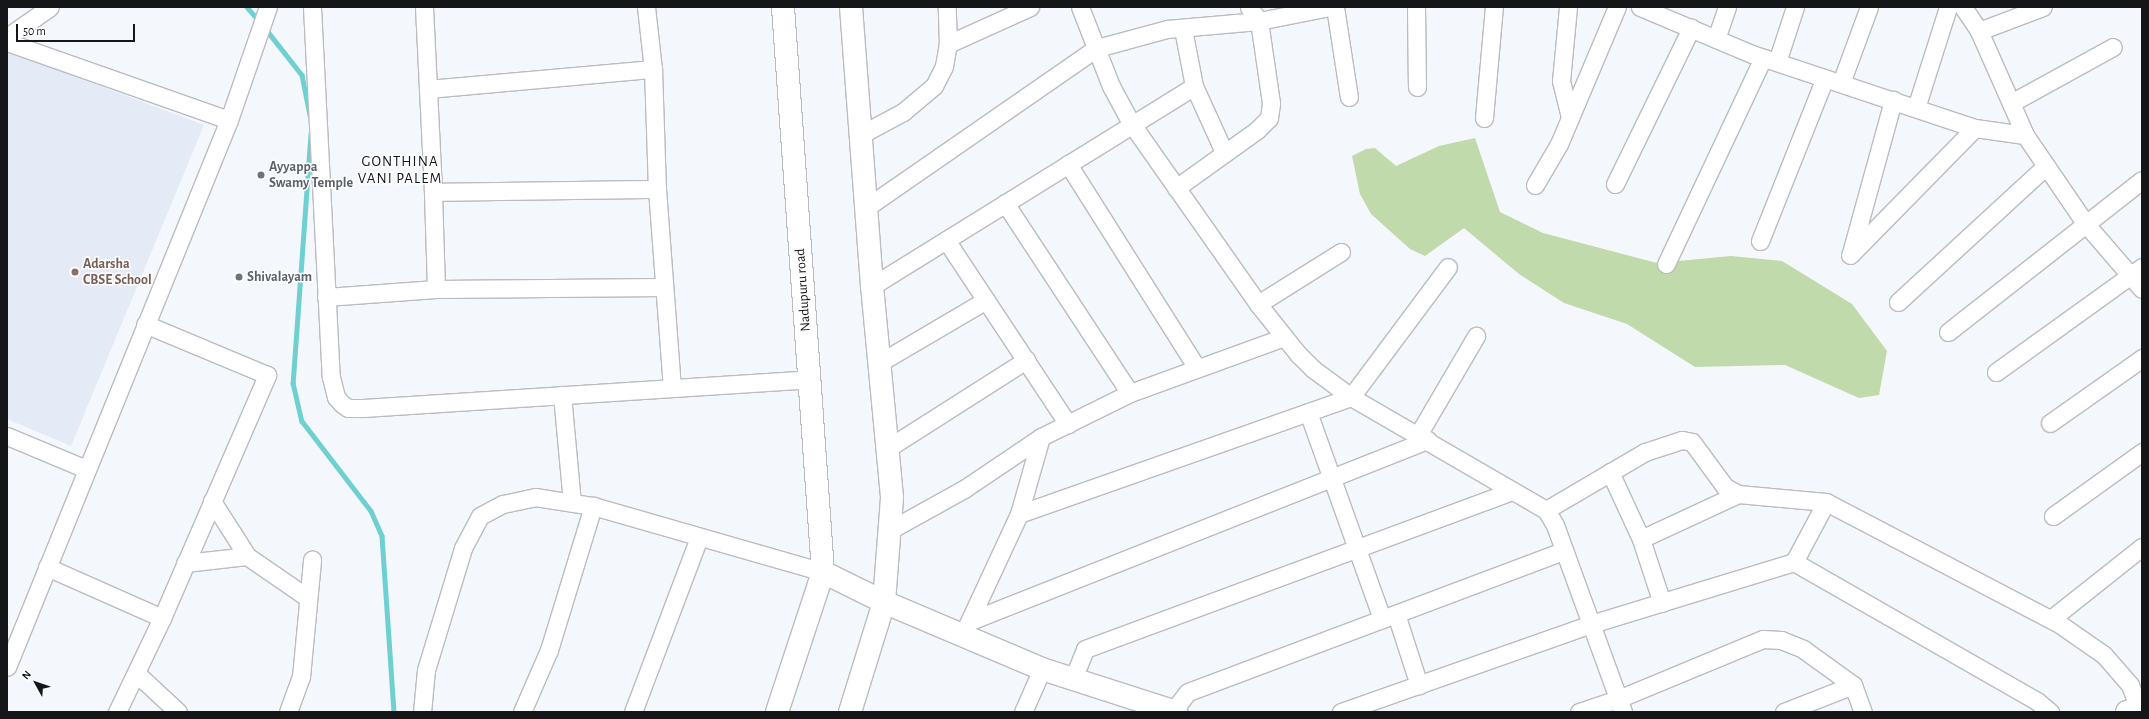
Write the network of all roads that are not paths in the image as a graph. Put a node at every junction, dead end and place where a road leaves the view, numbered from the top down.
1 (50, 7) edge
2 (312, 7) edge
3 (424, 7) edge
4 (646, 7) edge
5 (783, 7) edge
6 (852, 7) edge
7 (947, 7) edge
8 (1030, 7) edge
9 (1080, 7) edge
10 (1249, 7) edge
11 (1330, 7) edge
12 (1335, 7) edge
13 (1416, 7) edge
14 (1494, 7) edge
15 (1568, 7) edge
16 (1617, 7) edge
17 (1641, 7) edge
18 (1727, 7) edge
19 (1795, 7) edge
20 (1869, 7) edge
21 (1948, 7) edge
22 (1964, 7) edge
23 (2044, 7) edge
24 (267, 9) edge
25 (1259, 21) junction
26 (1691, 28) junction
27 (1183, 29) junction
28 (1979, 31) junction
29 (7, 37) edge
30 (1716, 39) junction
31 (7, 42) edge
32 (948, 44) junction
33 (2113, 47) dead end
34 (1097, 48) junction
35 (1770, 60) junction
36 (653, 69) junction
37 (1833, 81) junction
38 (1194, 86) junction
39 (1417, 87) dead end
40 (428, 89) junction
41 (1349, 97) dead end
42 (1893, 100) junction
43 (2011, 103) junction
44 (1916, 108) junction
45 (1484, 118) dead end
46 (1570, 118) junction
47 (229, 120) junction
48 (1131, 123) junction
49 (1975, 128) junction
50 (862, 134) junction
51 (2025, 135) junction
52 (1224, 152) junction
53 (1068, 164) junction
54 (2045, 167) junction
55 (2142, 180) edge
56 (1616, 184) dead end
57 (1535, 185) dead end
58 (1176, 188) junction
59 (657, 190) junction
60 (433, 192) junction
61 (1005, 203) junction
62 (866, 207) junction
63 (2085, 223) junction
64 (946, 240) junction
65 (1760, 241) dead end
66 (1341, 252) dead end
67 (1666, 264) dead end
68 (1448, 267) dead end
69 (2136, 271) edge
70 (872, 286) junction
71 (664, 287) junction
72 (436, 289) junction
73 (2142, 289) edge
74 (326, 297) junction
75 (986, 300) junction
76 (1898, 302) dead end
77 (1258, 304) junction
78 (145, 324) junction
79 (1948, 332) dead end
80 (1476, 336) dead end
81 (1284, 337) junction
82 (2142, 358) edge
83 (1026, 360) junction
84 (879, 363) junction
85 (1197, 368) junction
86 (1996, 372) dead end
87 (809, 379) junction
88 (672, 387) junction
89 (1130, 393) junction
90 (562, 394) junction
91 (1351, 397) junction
92 (1308, 412) junction
93 (2050, 423) dead end
94 (1068, 424) junction
95 (7, 436) edge
96 (1041, 437) junction
97 (1422, 438) junction
98 (888, 448) junction
99 (2142, 452) edge
100 (86, 469) junction
101 (1610, 472) junction
102 (1330, 478) junction
103 (1513, 491) junction
104 (1738, 494) junction
105 (212, 501) junction
106 (1826, 502) junction
107 (572, 503) junction
108 (593, 506) junction
109 (1546, 510) junction
110 (1018, 514) junction
111 (2053, 516) dead end
112 (890, 530) junction
113 (699, 537) junction
114 (1642, 539) junction
115 (2142, 547) edge
116 (1356, 549) junction
117 (1564, 551) junction
118 (246, 556) junction
119 (312, 560) dead end
120 (1794, 562) junction
121 (185, 563) junction
122 (47, 567) junction
123 (823, 572) junction
124 (308, 598) junction
125 (884, 602) junction
126 (1662, 603) junction
127 (1389, 617) junction
128 (162, 618) junction
129 (2051, 619) junction
130 (1591, 624) junction
131 (966, 629) junction
132 (7, 667) edge
133 (1042, 669) junction
134 (136, 673) junction
135 (1074, 679) junction
136 (1419, 685) junction
137 (1853, 685) junction
138 (1620, 705) edge
139 (2136, 709) edge
140 (117, 712) edge
141 (178, 712) edge
142 (288, 712) edge
143 (422, 712) edge
144 (522, 712) edge
145 (633, 712) edge
146 (777, 712) edge
147 (850, 712) edge
148 (1023, 712) edge
149 (1175, 712) edge
150 (1341, 712) edge
151 (1579, 712) edge
152 (1784, 712) edge
153 (1863, 712) edge
154 (2050, 712) edge

1 - 29 street
2 - 74 street
3 - 40 street
4 - 36 street
5 - 87 street, Nadupuru road
6 - 50 street
7 - 32 street
8 - 32 street
9 - 34 street
10 - 25 street
11 - 25 street
12 - 41 street
13 - 39 street
14 - 45 street
15 - 46 street
16 - 46 street
17 - 26 street
18 - 30 street
19 - 35 street
20 - 37 street
21 - 44 street
22 - 28 street
23 - 28 street
24 - 47 street
25 - 27 street
25 - 52 street
26 - 30 street
26 - 56 street
27 - 34 street
27 - 38 street
28 - 43 street
30 - 35 street
31 - 47 street
32 - 50 street
33 - 43 street
34 - 48 street
34 - 62 street
35 - 37 street
35 - 67 street
36 - 40 street
36 - 59 street
37 - 42 street
37 - 65 street
38 - 48 street
38 - 52 street
40 - 60 street
42 - 44 street
42 - 49 street
43 - 51 street
44 - 49 street
46 - 57 street
47 - 78 street
48 - 53 street
48 - 58 street
49 - 51 street
50 - 62 street
51 - 54 street
52 - 58 street
53 - 61 street
53 - 85 street
54 - 63 street
54 - 76 street
55 - 63 street
58 - 77 street
59 - 60 street
59 - 71 street
60 - 72 street
61 - 64 street
61 - 89 street
62 - 70 street
63 - 69 street
63 - 79 street
64 - 70 street
64 - 75 street
66 - 77 street
68 - 91 street
69 - 73 street
69 - 86 street
70 - 84 street
71 - 72 street
71 - 88 street
72 - 74 street
74 - 90 street
75 - 83 street
75 - 84 street
77 - 81 street
78 - 100 street
78 - 105 street
80 - 97 street
81 - 85 street
81 - 91 street
82 - 93 street
83 - 94 street
83 - 98 street
84 - 98 street
85 - 89 street
87 - 88 street
87 - 123 street, Nadupuru road
88 - 90 street
89 - 94 street
90 - 107 street
91 - 92 street
91 - 97 street
92 - 102 street
92 - 110 street
94 - 96 street
95 - 100 street
96 - 110 street
96 - 112 street
97 - 102 street
97 - 103 street
98 - 112 street
99 - 111 street
100 - 122 street
101 - 104 street
101 - 109 street
101 - 114 street
102 - 116 street
102 - 131 street
103 - 109 street
103 - 116 street
104 - 106 street
104 - 114 street
105 - 118 street
105 - 121 street
106 - 120 street
106 - 129 street
107 - 108 street
107 - 143 street
108 - 113 street
108 - 144 street
109 - 117 street
110 - 131 street
112 - 125 street
113 - 123 street
113 - 145 street
114 - 126 street
115 - 129 street
116 - 127 street
116 - 135 street
117 - 127 street
117 - 130 street
118 - 121 street
118 - 124 street
119 - 124 street
120 - 126 street
120 - 154 street
121 - 128 street
122 - 128 street
122 - 132 street
123 - 125 street
123 - 146 street
124 - 142 street
125 - 131 street
125 - 147 street
126 - 130 street
127 - 136 street
127 - 149 street
128 - 134 street
129 - 139 street
130 - 136 street
130 - 138 street
131 - 133 street
133 - 135 street
133 - 148 street
134 - 140 street
134 - 141 street
135 - 149 street
136 - 150 street
137 - 138 street
137 - 152 street
137 - 153 street
138 - 151 street

